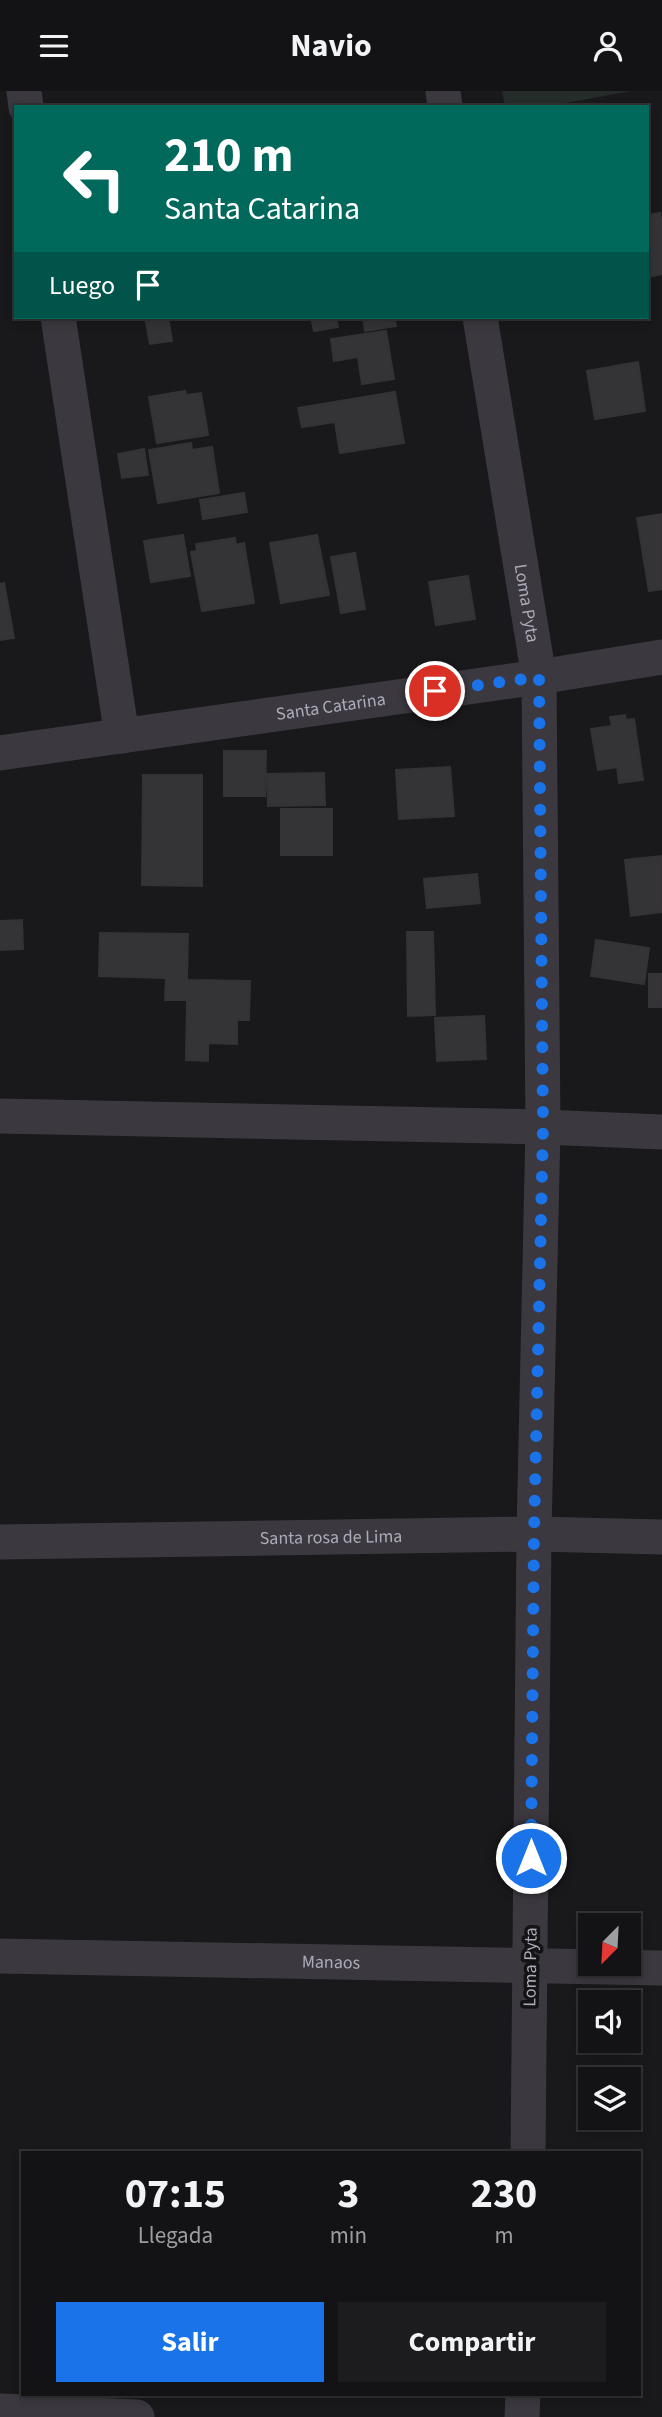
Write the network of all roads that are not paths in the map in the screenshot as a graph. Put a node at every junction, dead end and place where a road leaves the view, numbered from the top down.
1 (58, 319) edge
2 (480, 319) edge
3 (662, 657) edge
4 (539, 677) junction
5 (122, 736) junction
6 (0, 753) edge
7 (0, 1116) edge
8 (543, 1127) junction
9 (662, 1132) edge
10 (534, 1534) junction
11 (662, 1537) edge
12 (0, 1542) edge
13 (0, 1956) edge
14 (531, 1966) junction
15 (662, 1968) edge
16 (528, 2151) edge
17 (523, 2396) edge
18 (0, 2411) edge
19 (137, 2417) edge
20 (522, 2417) edge

1 - 5 street
2 - 4 street, Loma Pyta
3 - 4 street, Santa Catarina
4 - 5 street, Santa Catarina
4 - 8 street, Loma Pyta
5 - 6 street, Santa Catarina
7 - 8 street
8 - 9 street
8 - 10 street, Loma Pyta
10 - 11 street, Santa rosa de Lima
10 - 12 street, Santa rosa de Lima
10 - 14 street, Loma Pyta
13 - 14 street, Manaos
14 - 15 street, Manaos
14 - 16 street, Loma Pyta
17 - 20 street
18 - 19 street

